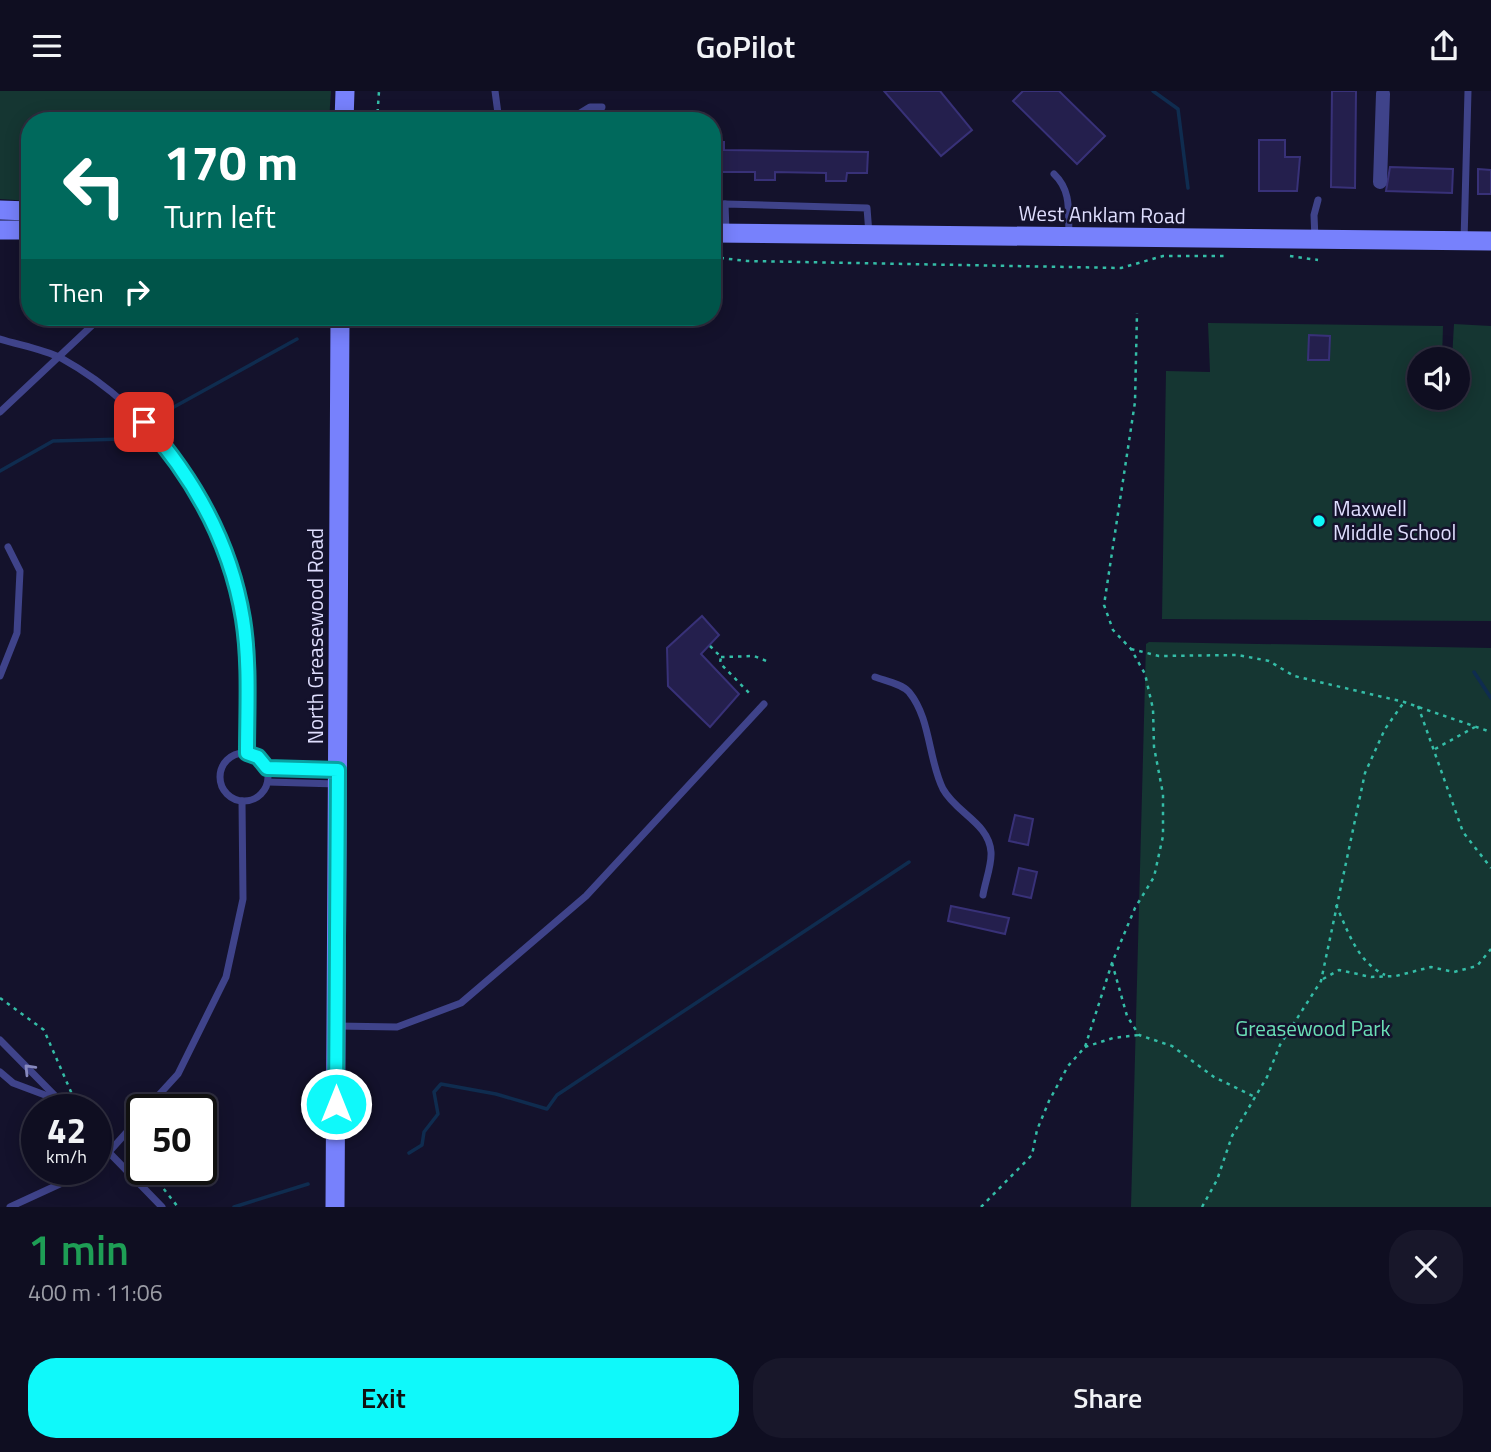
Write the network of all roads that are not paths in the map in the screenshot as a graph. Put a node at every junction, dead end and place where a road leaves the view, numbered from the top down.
1 (345, 91) edge
2 (495, 91) edge
3 (1468, 91) edge
4 (1383, 94) dead end
5 (603, 107) dead end
6 (344, 112) edge
7 (498, 112) edge
8 (582, 112) edge
9 (1054, 174) dead end
10 (1380, 182) dead end
11 (1318, 200) dead end
12 (721, 204) edge
13 (725, 204) junction
14 (0, 210) edge
15 (21, 211) edge
16 (721, 223) edge
17 (0, 230) edge
18 (21, 230) edge
19 (721, 233) edge
20 (869, 235) junction
21 (1069, 237) junction
22 (1315, 240) junction
23 (1464, 241) junction
24 (1491, 241) edge
25 (92, 326) edge
26 (340, 326) edge
27 (348, 326) edge
28 (0, 339) edge
29 (340, 347) junction
30 (59, 357) junction
31 (1, 410) edge
32 (8, 547) dead end
33 (0, 676) edge
34 (875, 677) dead end
35 (764, 704) dead end
36 (247, 753) junction
37 (267, 768) junction
38 (338, 777) junction
39 (268, 782) junction
40 (242, 801) junction
41 (983, 895) dead end
42 (336, 1026) junction
43 (0, 1040) edge
44 (0, 1072) edge
45 (43, 1094) edge
46 (52, 1094) edge
47 (160, 1094) edge
48 (126, 1132) edge
49 (112, 1148) edge
50 (112, 1156) edge
51 (58, 1185) edge
52 (10, 1207) edge
53 (162, 1207) edge
54 (335, 1207) edge

1 - 6 main road
2 - 7 lane
3 - 23 lane
4 - 10 street
5 - 8 lane
9 - 21 lane
11 - 22 lane
12 - 13 lane
13 - 16 lane
13 - 20 lane
14 - 15 main road
17 - 18 main road
19 - 20 main road, West Anklam Road
20 - 21 main road, West Anklam Road
21 - 22 main road, West Anklam Road
22 - 23 main road, West Anklam Road
23 - 24 main road, West Anklam Road
25 - 30 lane
26 - 29 main road, North Greasewood Road
27 - 29 main road
28 - 30 lane
29 - 38 main road, North Greasewood Road
30 - 31 lane
30 - 36 lane
32 - 33 lane
34 - 41 lane
35 - 42 lane
36 - 37 lane
36 - 40 lane
37 - 38 lane
37 - 39 lane
38 - 39 lane
38 - 42 main road, North Greasewood Road
39 - 40 lane
40 - 47 lane
42 - 54 main road, North Greasewood Road
46 -> 43 lane
44 - 45 lane
48 - 49 lane
50 - 53 lane
51 - 52 lane

